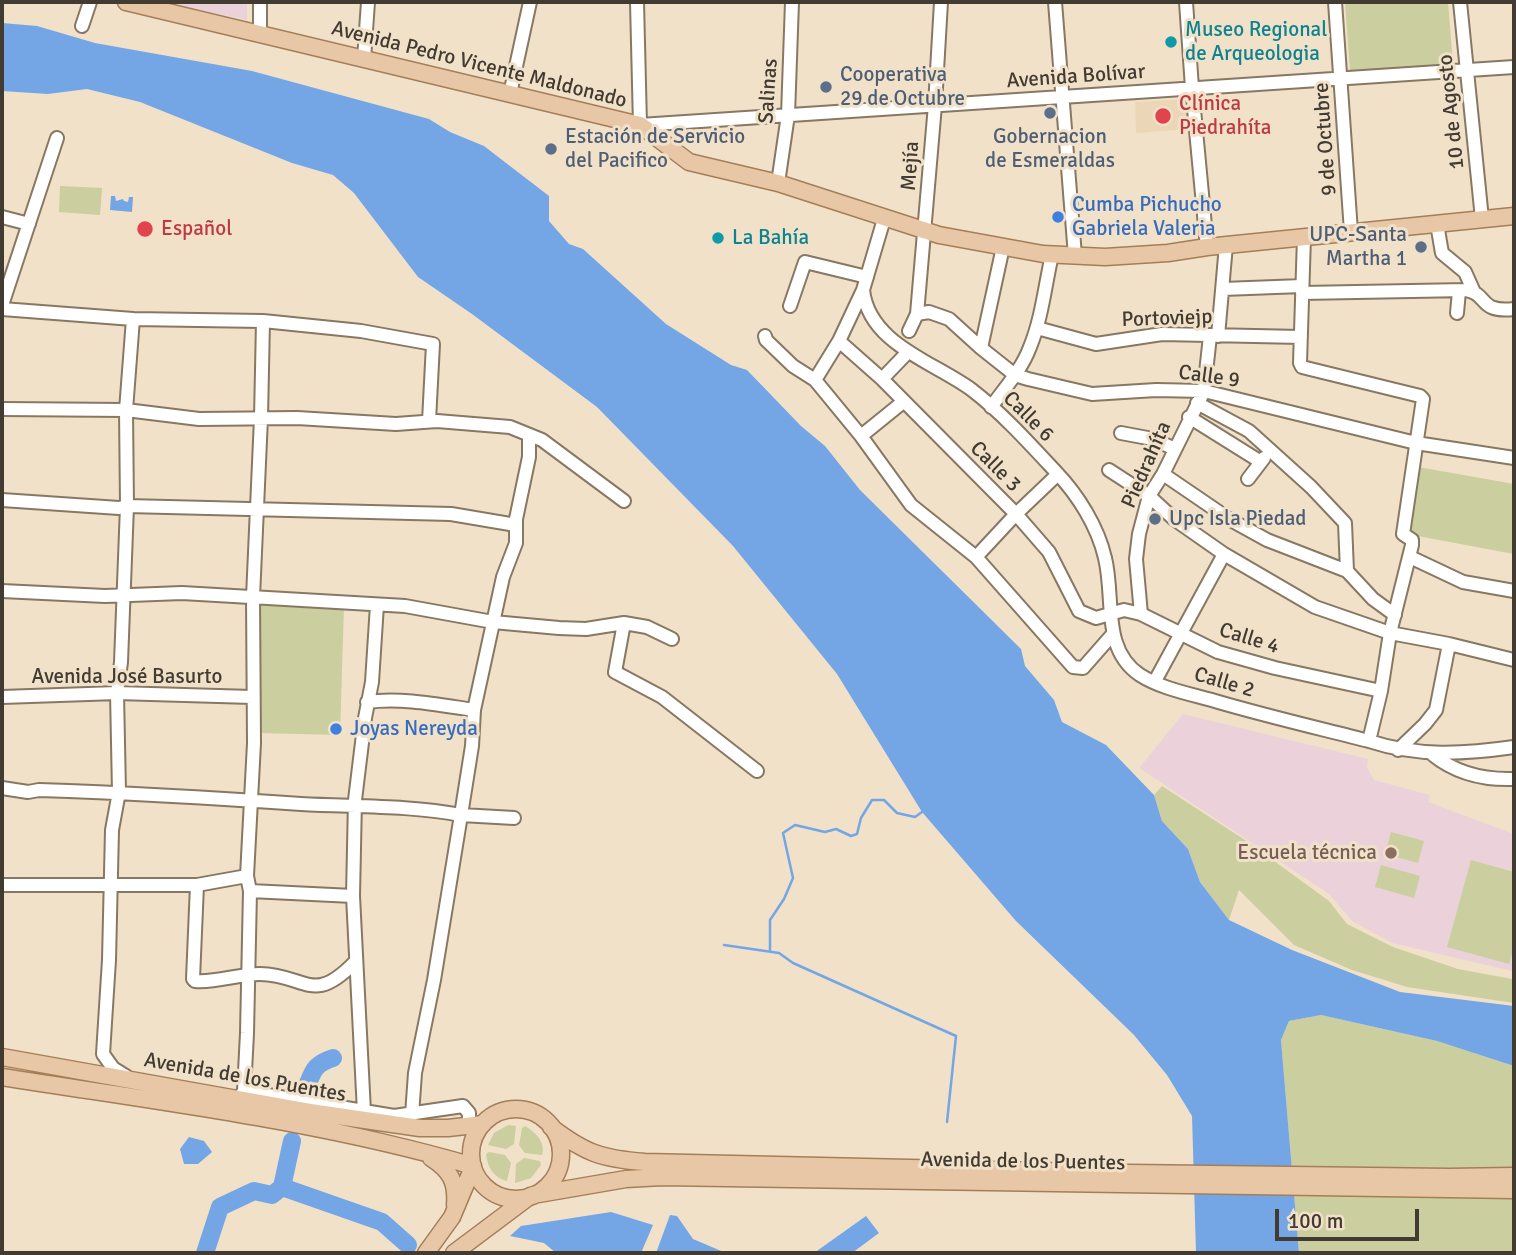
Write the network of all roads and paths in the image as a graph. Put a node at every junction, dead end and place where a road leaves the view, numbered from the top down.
1 (90, 2) edge
2 (126, 2) edge
3 (260, 2) edge
4 (369, 2) edge
5 (530, 2) edge
6 (637, 2) edge
7 (792, 2) edge
8 (941, 2) edge
9 (1055, 2) edge
10 (1186, 2) edge
11 (1335, 2) edge
12 (1460, 2) edge
13 (82, 26) dead end
14 (260, 34) junction
15 (364, 59) junction
16 (1514, 67) edge
17 (1467, 71) junction
18 (1341, 79) junction
19 (1192, 89) junction
20 (510, 94) junction
21 (1062, 97) junction
22 (935, 105) junction
23 (788, 115) junction
24 (640, 125) junction
25 (57, 138) dead end
26 (778, 183) junction
27 (1514, 216) edge
28 (2, 217) edge
29 (884, 219) junction
30 (1482, 219) junction
31 (29, 224) junction
32 (1437, 224) junction
33 (925, 231) junction
34 (1351, 232) junction
35 (1304, 237) junction
36 (1226, 245) junction
37 (1003, 247) junction
38 (1207, 247) junction
39 (1052, 255) junction
40 (1075, 256) junction
41 (867, 276) junction
42 (1223, 289) junction
43 (1302, 289) junction
44 (863, 290) junction
45 (1459, 291) junction
46 (1474, 292) junction
47 (790, 306) dead end
48 (2, 307) edge
49 (1514, 309) edge
50 (1457, 313) dead end
51 (917, 314) junction
52 (133, 319) junction
53 (262, 321) junction
54 (1037, 328) junction
55 (909, 331) dead end
56 (765, 336) dead end
57 (1214, 336) junction
58 (1301, 337) junction
59 (839, 341) junction
60 (981, 348) junction
61 (908, 352) junction
62 (1015, 375) junction
63 (882, 379) junction
64 (815, 380) junction
65 (1204, 391) junction
66 (903, 402) junction
67 (1197, 403) junction
68 (991, 407) junction
69 (2, 409) edge
70 (126, 410) junction
71 (1189, 417) junction
72 (261, 418) junction
73 (429, 421) junction
74 (1121, 433) dead end
75 (528, 435) junction
76 (861, 436) junction
77 (1416, 443) junction
78 (1175, 449) junction
79 (1270, 449) junction
80 (1514, 458) edge
81 (1261, 462) junction
82 (1109, 470) dead end
83 (1058, 474) junction
84 (1163, 474) junction
85 (1248, 479) dead end
86 (1149, 496) junction
87 (2, 500) edge
88 (624, 501) dead end
89 (127, 506) junction
90 (256, 510) junction
91 (1016, 514) junction
92 (516, 525) junction
93 (1224, 554) junction
94 (976, 557) junction
95 (1409, 557) junction
96 (1347, 570) junction
97 (2, 591) edge
98 (1514, 591) edge
99 (123, 596) junction
100 (253, 597) junction
101 (377, 605) junction
102 (1112, 612) junction
103 (1141, 614) junction
104 (1395, 615) junction
105 (494, 622) junction
106 (624, 623) junction
107 (1180, 633) junction
108 (1390, 633) junction
109 (1112, 635) junction
110 (673, 639) dead end
111 (1449, 644) junction
112 (1514, 660) edge
113 (1155, 681) junction
114 (1381, 691) junction
115 (117, 693) junction
116 (2, 697) edge
117 (252, 697) junction
118 (367, 702) junction
119 (474, 709) junction
120 (1369, 741) junction
121 (1514, 747) edge
122 (1398, 750) junction
123 (1432, 754) junction
124 (757, 771) dead end
125 (1514, 779) edge
126 (2, 789) edge
127 (118, 792) junction
128 (251, 799) junction
129 (355, 807) junction
130 (461, 815) junction
131 (514, 818) dead end
132 (247, 876) junction
133 (2, 885) edge
134 (197, 885) junction
135 (109, 886) junction
136 (250, 891) junction
137 (353, 896) junction
138 (355, 962) junction
139 (249, 975) junction
140 (2, 1058) edge
141 (2, 1077) edge
142 (137, 1081) junction
143 (242, 1095) junction
144 (364, 1112) junction
145 (412, 1115) junction
146 (476, 1125) junction
147 (551, 1127) junction
148 (417, 1149) junction
149 (473, 1166) junction
150 (1514, 1176) edge
151 (1128, 1179) junction
152 (1391, 1182) junction
153 (1514, 1190) edge
154 (528, 1199) junction
155 (452, 1217) junction
156 (426, 1253) edge
157 (454, 1253) edge

1 - 13 street
2 - 14 main road, Avenida Pedro Vicente Maldonado
3 - 14 street
4 - 15 street
5 - 20 street
6 - 24 street
7 - 23 street, Salinas
8 - 22 street, Mejía
9 - 21 street
10 - 19 street
11 - 18 street, 9 de Octubre
12 - 17 street, 10 de Agosto
14 - 15 main road, Avenida Pedro Vicente Maldonado
15 - 20 main road, Avenida Pedro Vicente Maldonado
16 - 17 street, Avenida Bolívar
17 - 18 street, Avenida Bolívar
17 - 30 street, 10 de Agosto
18 - 19 street, Avenida Bolívar
18 - 34 street, 9 de Octubre
19 - 21 street, Avenida Bolívar
19 - 38 street
20 - 24 main road, Avenida Pedro Vicente Maldonado
21 - 22 street, Avenida Bolívar
21 - 40 street
22 - 23 street, Avenida Bolívar
22 - 33 street, Mejía
23 - 24 street, Avenida Bolívar
23 - 26 street, Salinas
24 - 26 main road, Avenida Pedro Vicente Maldonado
25 - 31 street
26 - 29 main road, Avenida Pedro Vicente Maldonado
27 - 30 main road, Avenida Pedro Vicente Maldonado
28 - 31 street
29 - 33 main road, Avenida Pedro Vicente Maldonado
29 - 41 street
30 - 32 main road, Avenida Pedro Vicente Maldonado
31 - 48 street
32 - 34 main road, Avenida Pedro Vicente Maldonado
32 - 46 street
33 - 37 main road, Avenida Pedro Vicente Maldonado
33 - 51 street, Mejía
34 - 35 main road, Avenida Pedro Vicente Maldonado
35 - 36 main road, Avenida Pedro Vicente Maldonado
35 - 43 street
36 - 38 main road, Avenida Pedro Vicente Maldonado
36 - 42 street, Piedrahíta
37 - 39 main road, Avenida Pedro Vicente Maldonado
37 - 60 street
38 - 40 main road, Avenida Pedro Vicente Maldonado
39 - 40 main road, Avenida Pedro Vicente Maldonado
39 - 54 street
41 - 44 street
41 - 47 street
42 - 43 street
42 - 57 street, Piedrahíta
43 - 45 street
43 - 58 street
44 - 59 street
44 - 61 street, Calle 6
45 - 46 street
45 - 50 street
46 - 49 street
48 - 52 street
51 - 55 street, Mejía
51 - 60 street, Calle 9
52 - 53 street
52 - 70 street
53 - 72 street
53 - 73 street
54 - 57 street, Portoviejp
54 - 62 street
56 - 64 street
57 - 58 street, Portoviejp
57 - 65 street, Piedrahíta
58 - 77 street
59 - 63 street, Calle 3
59 - 64 street
60 - 62 street, Calle 9
61 - 63 street
61 - 68 street, Calle 6
62 - 65 street, Calle 9
62 - 68 street
63 - 66 street, Calle 3
64 - 76 street
65 - 67 street, Piedrahíta
65 - 77 street, Calle 9
66 - 76 street
66 - 91 street, Calle 3
67 - 71 street, Piedrahíta
67 - 79 street
68 - 83 street, Calle 6
69 - 70 street
70 - 72 street
70 - 89 street
71 - 78 street, Piedrahíta
71 - 81 street
72 - 73 street
72 - 90 street
73 - 75 street
74 - 78 street
75 - 88 street
75 - 92 street
76 - 94 street
77 - 80 street, Calle 9
77 - 95 street
78 - 84 street, Piedrahíta
79 - 81 street
79 - 96 street
81 - 85 street
82 - 86 street
83 - 91 street
83 - 102 street, Calle 6
84 - 86 street, Piedrahíta
84 - 96 street
86 - 93 street
86 - 103 street, Piedrahíta
87 - 89 street
89 - 90 street
89 - 99 street
90 - 92 street
90 - 100 street
91 - 94 street
91 - 102 street, Calle 3
92 - 105 street
93 - 107 street
93 - 108 street
94 - 109 street
95 - 98 street
95 - 104 street
96 - 104 street
97 - 99 street
99 - 100 street
99 - 115 street
100 - 101 street
100 - 117 street
101 - 105 street
101 - 118 street
102 - 103 street, Calle 4
102 - 109 street, Calle 2
103 - 107 street, Calle 4
104 - 108 street
105 - 106 street
105 - 119 street
106 - 110 street
106 - 124 street
107 - 113 street
107 - 114 street, Calle 4
108 - 111 street
108 - 114 street
109 - 113 street, Calle 2
111 - 112 street
111 - 122 street
113 - 120 street, Calle 2
114 - 120 street
115 - 116 street, Avenida José Basurto
115 - 117 street, Avenida José Basurto
115 - 127 street
117 - 128 street
118 - 119 street
118 - 129 street
119 - 130 street
120 - 122 street, Calle 2
121 - 123 street
122 - 123 street, Calle 2
123 - 125 street
126 - 127 street
127 - 128 street
127 - 135 street
128 - 129 street
128 - 132 street
129 - 130 street
129 - 137 street
130 - 131 street
130 - 145 street
132 - 134 street
132 - 136 street
133 - 135 street
134 - 135 street
134 - 139 street
135 - 142 street
136 - 137 street
136 - 139 street
137 - 138 street
138 - 139 street
138 - 144 street
139 - 143 street
140 - 142 main road, Avenida de los Puentes
141 - 148 main road, Avenida de los Puentes
142 - 143 main road, Avenida de los Puentes
143 - 144 street
143 - 146 main road, Avenida de los Puentes
144 - 145 street
145 - 146 street
146 - 147 main road
146 - 149 main road
147 - 151 main road, Avenida de los Puentes
147 - 154 main road
148 - 149 main road, Avenida de los Puentes
148 - 155 main road
149 - 154 main road
149 - 155 main road
150 - 152 main road, Avenida de los Puentes
151 - 152 main road, Avenida de los Puentes
151 - 154 main road, Avenida de los Puentes
152 - 153 main road, Avenida de los Puentes
154 - 157 main road
155 - 156 main road

